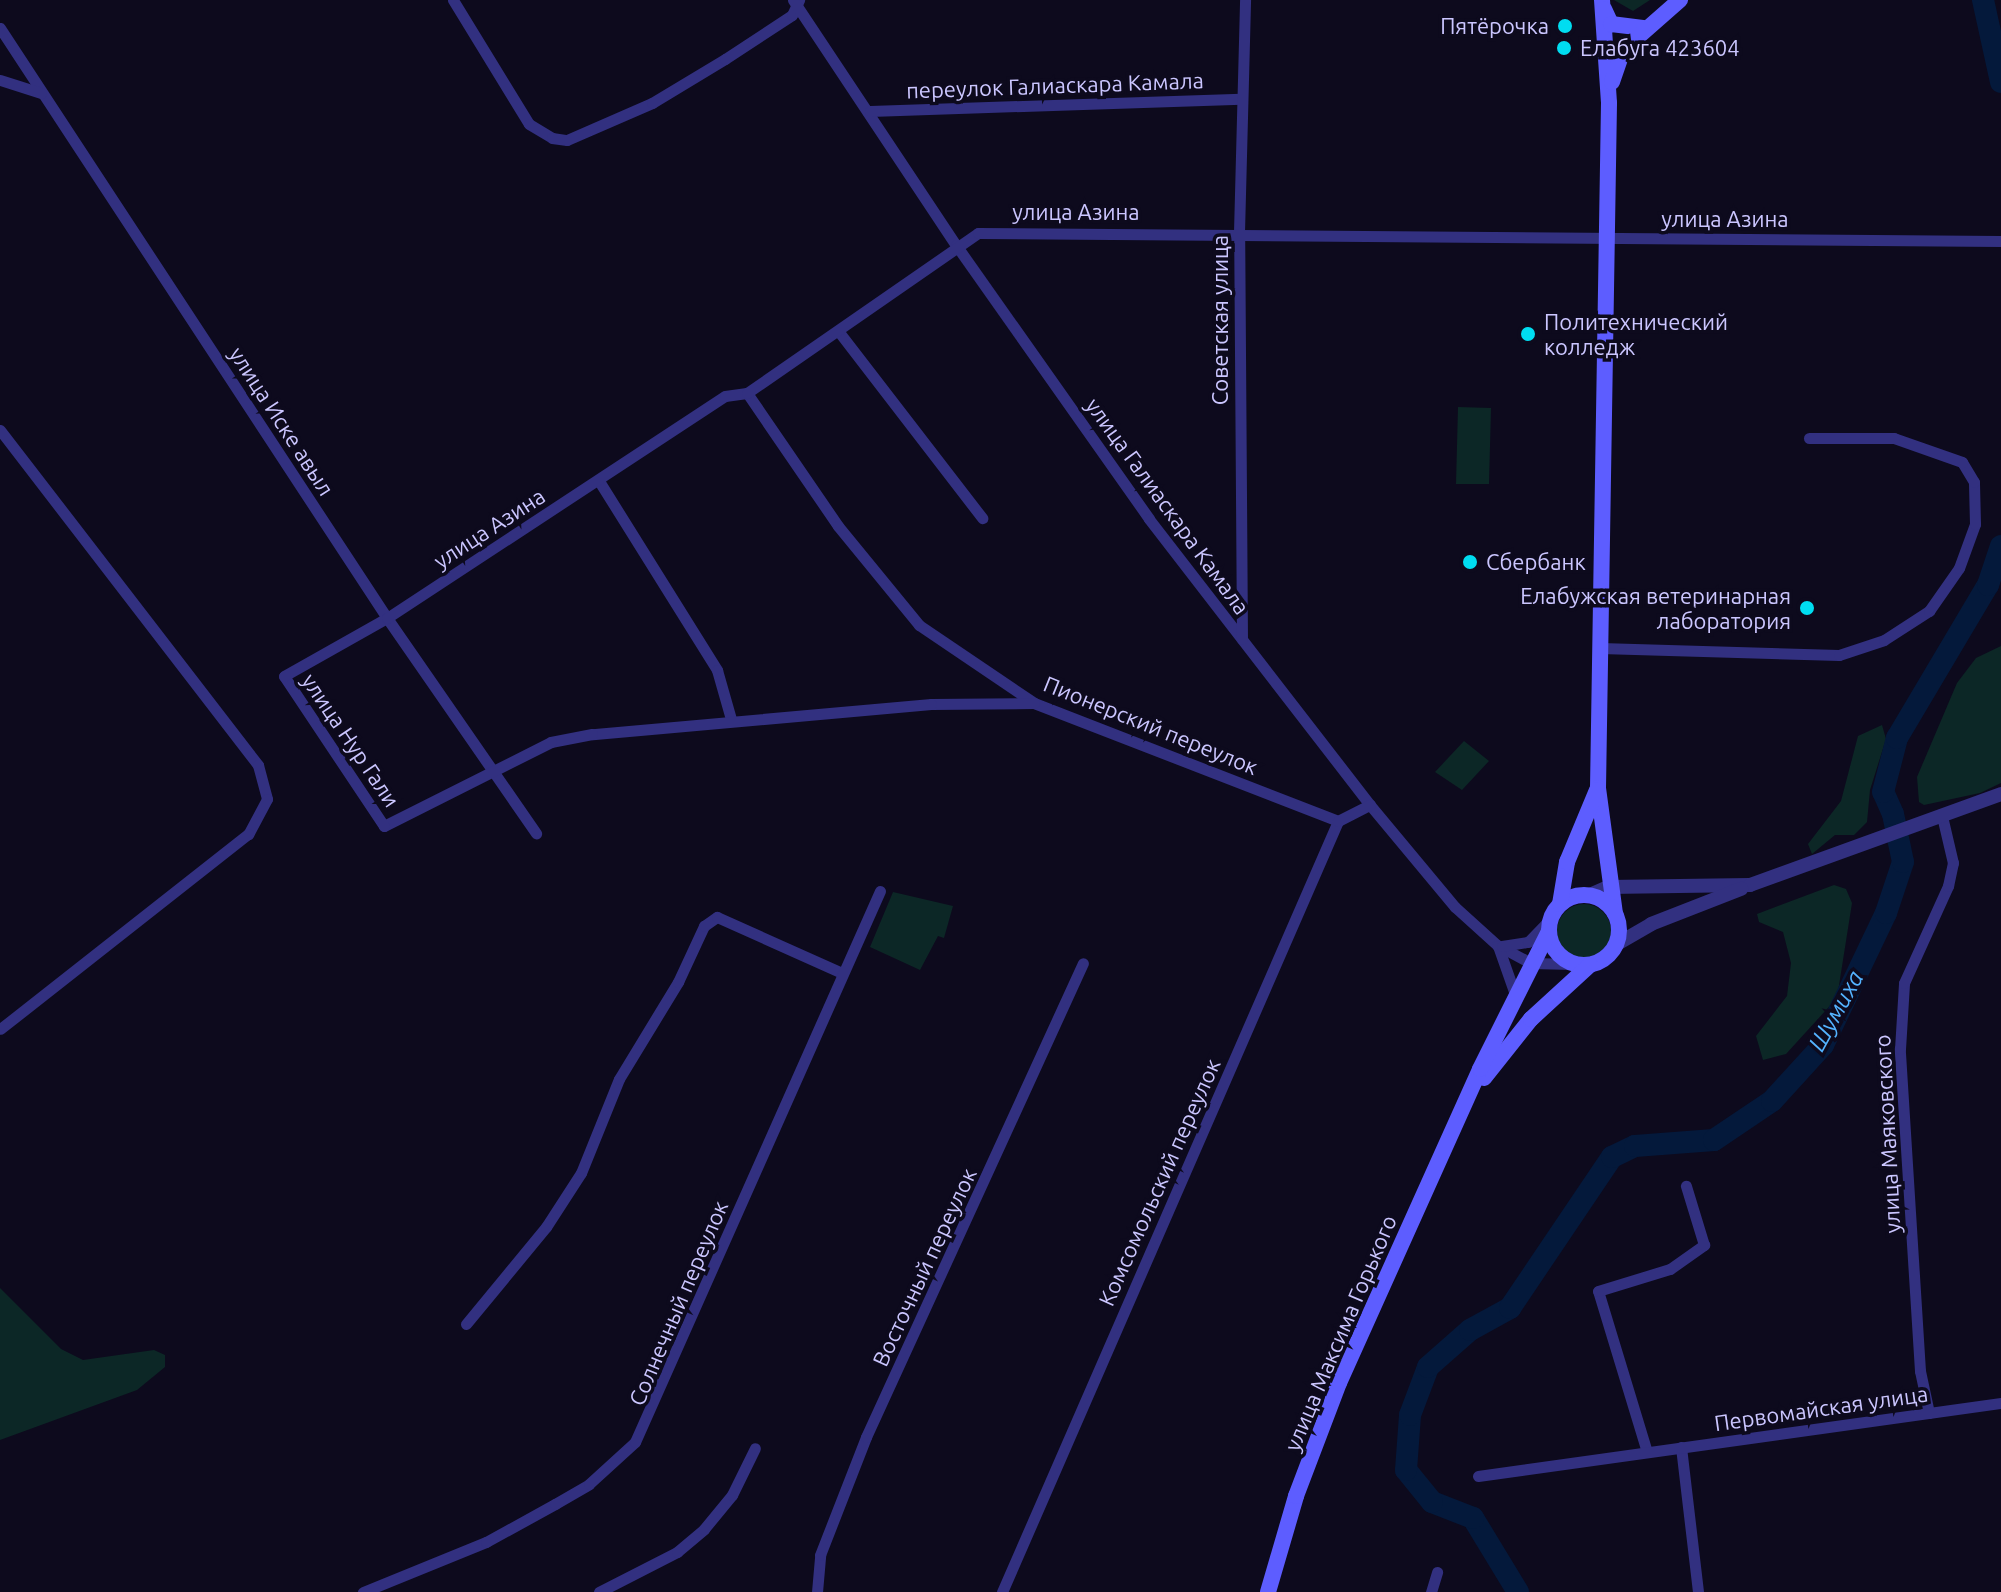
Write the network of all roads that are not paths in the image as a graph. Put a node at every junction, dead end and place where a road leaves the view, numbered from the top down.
1 (453, 0) edge
2 (1245, 0) edge
3 (1680, 0) edge
4 (796, 2) edge
5 (1602, 2) edge
6 (0, 28) edge
7 (1645, 28) junction
8 (0, 80) edge
9 (42, 93) junction
10 (1241, 99) junction
11 (1609, 103) junction
12 (870, 111) junction
13 (1239, 232) junction
14 (1608, 238) junction
15 (2001, 241) edge
16 (956, 245) junction
17 (839, 332) junction
18 (747, 393) junction
19 (0, 430) edge
20 (1809, 438) dead end
21 (599, 481) junction
22 (982, 518) dead end
23 (387, 618) junction
24 (1242, 639) junction
25 (1600, 648) junction
26 (284, 676) joint
27 (1034, 703) junction
28 (731, 719) junction
29 (492, 771) junction
30 (1598, 788) junction
31 (2001, 794) edge
32 (1370, 805) junction
33 (1942, 816) junction
34 (1338, 821) junction
35 (536, 833) dead end
36 (1750, 885) junction
37 (1608, 887) junction
38 (880, 891) dead end
39 (1590, 895) junction
40 (1560, 904) junction
41 (1615, 913) junction
42 (1549, 925) junction
43 (1617, 944) junction
44 (1497, 945) junction
45 (1083, 963) dead end
46 (1531, 963) junction
47 (1582, 965) junction
48 (842, 973) junction
49 (1516, 1000) junction
50 (0, 1029) edge
51 (1470, 1099) junction
52 (1686, 1186) dead end
53 (466, 1324) dead end
54 (2001, 1403) edge
55 (1929, 1413) junction
56 (1681, 1447) junction
57 (755, 1448) dead end
58 (1647, 1452) junction
59 (1478, 1476) dead end
60 (1437, 1572) dead end
61 (363, 1592) edge
62 (599, 1592) edge
63 (817, 1592) edge
64 (1002, 1592) edge
65 (1268, 1592) edge
66 (1431, 1592) edge
67 (1698, 1592) edge

1 - 4 street
2 - 10 street, Советская улица
3 - 7 main road
4 - 12 street, улица Галиаскара Камала
5 - 7 main road
5 - 11 main road
6 - 9 street, улица Иске авыл
7 - 11 main road
8 - 9 street
9 - 23 street, улица Иске авыл
10 - 12 street, переулок Галиаскара Камала
10 - 13 street, Советская улица
11 - 14 main road
12 - 16 street, улица Галиаскара Камала
13 - 14 street, улица Азина
13 - 16 street, улица Азина
13 - 24 street, Советская улица
14 - 15 street, улица Азина
14 - 25 main road
16 - 17 street, улица Азина
16 - 24 street, улица Галиаскара Камала
17 - 18 street, улица Азина
17 - 22 street
18 - 21 street, улица Азина
18 - 27 street, Пионерский переулок
19 - 50 street
20 - 25 street
21 - 23 street, улица Азина
21 - 28 street
23 - 26 street, улица Азина
23 - 29 street, улица Иске авыл
24 - 32 street, улица Галиаскара Камала
25 - 30 main road
26 - 29 street, улица Нур Гали
27 - 28 street
27 - 34 street, Пионерский переулок
28 - 29 street
29 - 35 street, улица Иске авыл
30 - 37 main road
30 - 40 main road
31 - 33 street
32 - 34 street
32 - 44 street, улица Галиаскара Камала
33 - 36 street
33 - 55 street, улица Маяковского
34 - 64 street, Комсомольский переулок
36 - 37 street
36 - 43 street
37 - 39 street
37 - 41 main road
38 - 48 street, Солнечный переулок
39 - 40 main road
39 - 41 main road
40 - 42 main road, улица Максима Горького
41 - 43 main road
42 - 44 street
42 - 46 main road, улица Максима Горького
42 - 47 main road
43 - 47 main road, улица Максима Горького
44 - 46 street, улица Галиаскара Камала
44 - 49 street
45 - 63 street, Восточный переулок
46 - 47 street, улица Галиаскара Камала
46 - 49 main road, улица Максима Горького
47 - 51 main road, улица Максима Горького
48 - 53 street
48 - 61 street, Солнечный переулок
49 - 51 main road, улица Максима Горького
51 - 65 main road, улица Максима Горького
52 - 58 street
54 - 55 street, Первомайская улица
55 - 56 street, Первомайская улица
56 - 58 street, Первомайская улица
56 - 67 street
57 - 62 street
58 - 59 street, Первомайская улица
60 - 66 street

